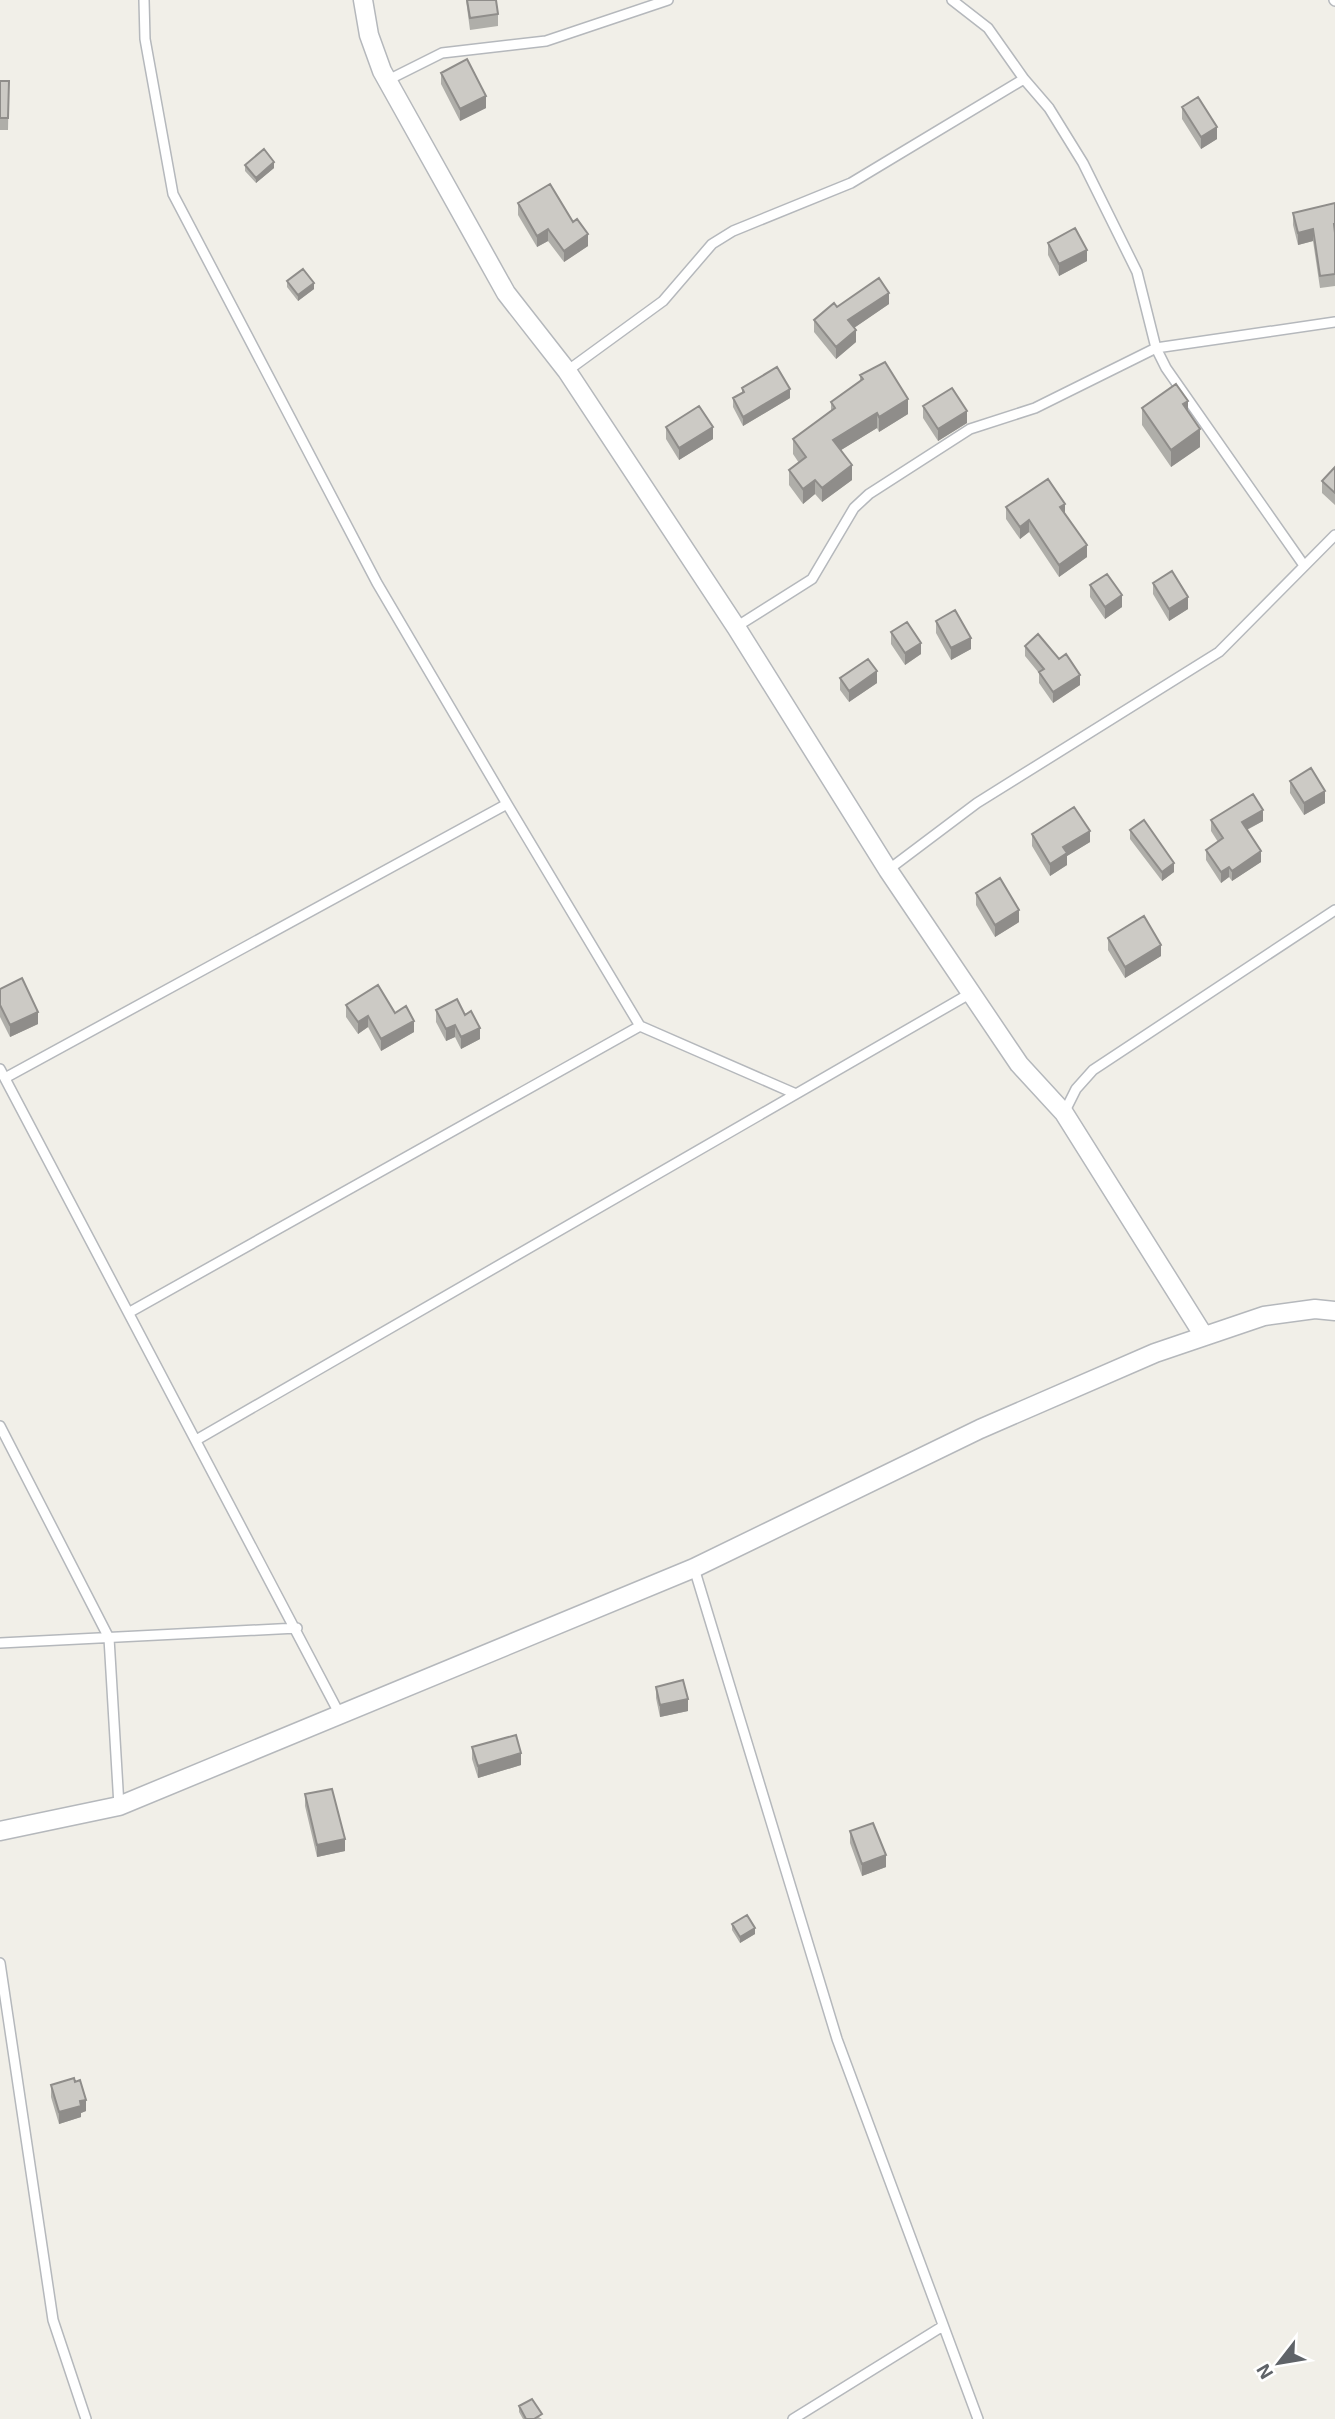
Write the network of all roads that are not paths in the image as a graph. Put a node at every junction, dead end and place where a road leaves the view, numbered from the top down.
1 (144, 0) edge
2 (363, 0) edge
3 (668, 0) edge
4 (953, 0) edge
5 (1024, 79) junction
6 (387, 80) junction
7 (1335, 322) edge
8 (1156, 348) junction
9 (567, 371) junction
10 (1335, 535) edge
11 (1303, 564) junction
12 (736, 626) junction
13 (507, 804) junction
14 (888, 870) junction
15 (1335, 910) edge
16 (971, 993) junction
17 (640, 1026) junction
18 (2, 1073) edge
19 (796, 1094) junction
20 (1064, 1113) junction
21 (1335, 1311) edge
22 (130, 1312) junction
23 (1204, 1336) junction
24 (0, 1426) edge
25 (198, 1439) junction
26 (694, 1568) junction
27 (297, 1628) junction
28 (109, 1637) junction
29 (0, 1643) edge
30 (339, 1713) junction
31 (119, 1806) junction
32 (0, 1831) edge
33 (0, 1963) edge
34 (943, 2326) junction
35 (86, 2419) edge
36 (793, 2419) edge
37 (978, 2419) edge

1 - 13 lane
2 - 6 street
3 - 6 lane
4 - 5 lane
5 - 8 lane
5 - 9 lane
6 - 9 street
7 - 8 lane
8 - 11 lane
8 - 12 lane
9 - 12 street
10 - 11 lane
11 - 14 lane
12 - 14 street
13 - 17 lane
13 - 18 lane
14 - 16 street
15 - 20 lane
16 - 19 lane
16 - 20 street
17 - 19 lane
17 - 22 lane
18 - 22 lane
19 - 25 lane
20 - 23 street
21 - 23 street
22 - 25 lane
23 - 26 street
24 - 28 lane
25 - 27 lane
26 - 30 street
26 - 34 lane
27 - 28 lane
27 - 30 lane
28 - 29 lane
28 - 31 lane
30 - 31 street
31 - 32 street
33 - 35 lane
34 - 36 lane
34 - 37 lane

